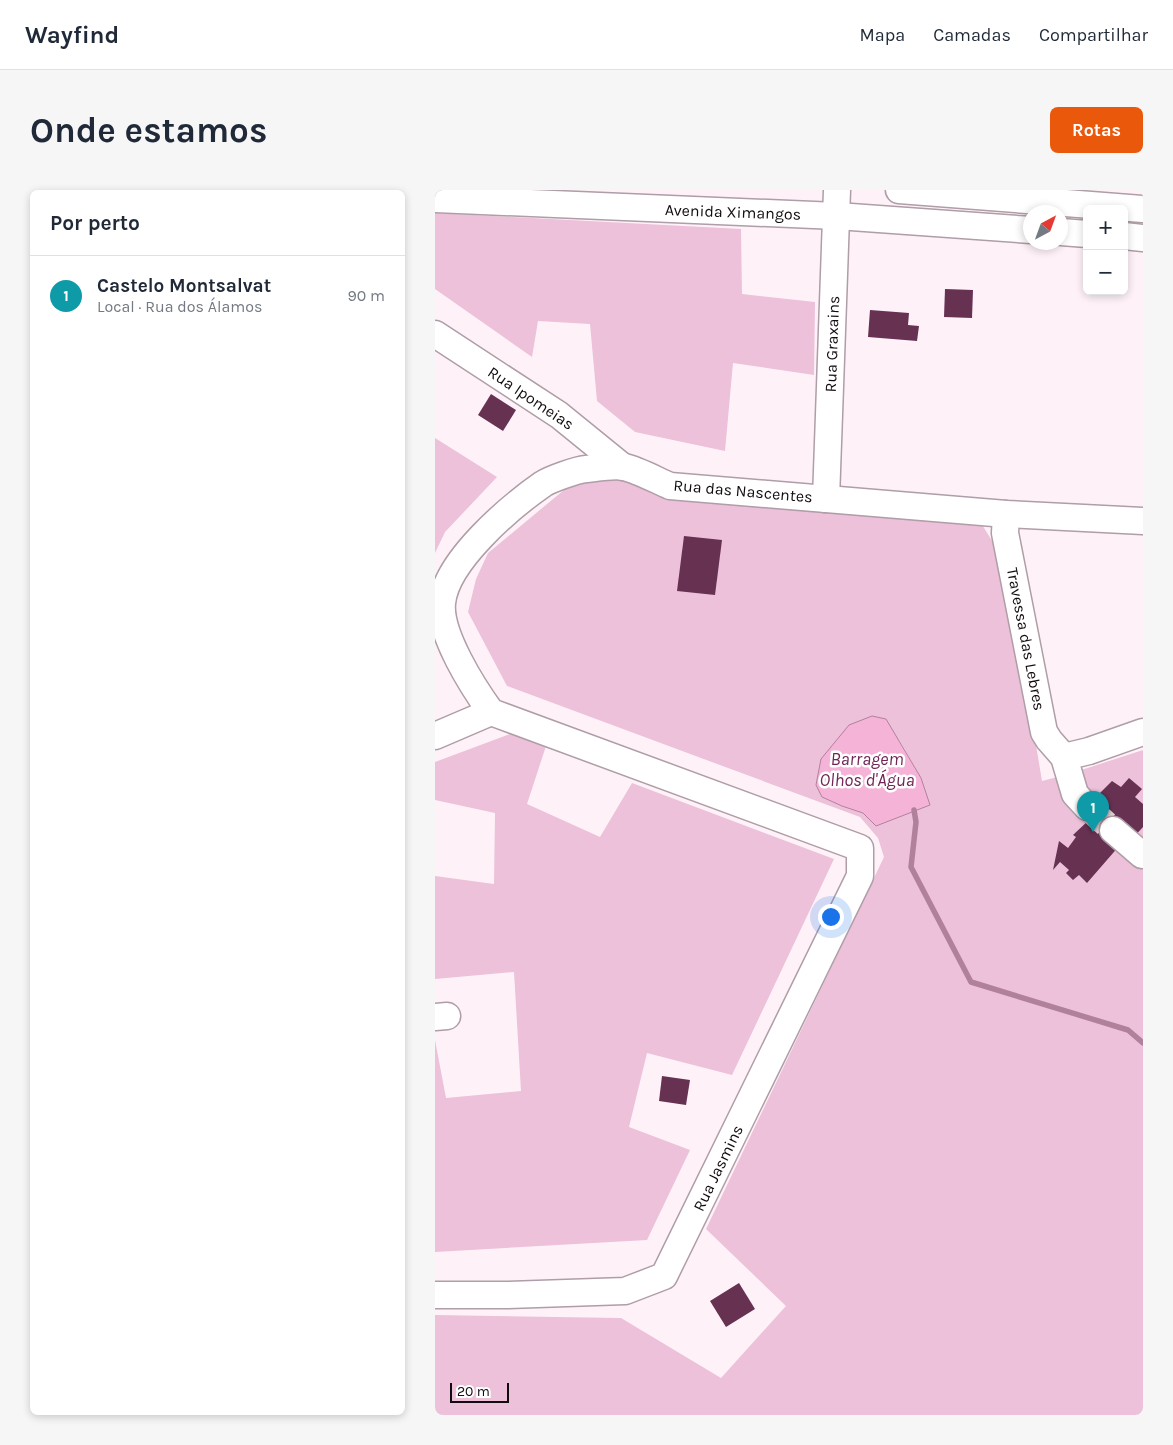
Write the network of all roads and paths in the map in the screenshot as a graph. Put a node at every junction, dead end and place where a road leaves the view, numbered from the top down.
1 (837, 190) edge
2 (899, 190) edge
3 (435, 199) edge
4 (1143, 209) edge
5 (837, 216) junction
6 (1023, 229) edge
7 (1068, 233) edge
8 (1083, 234) edge
9 (1128, 236) edge
10 (1143, 238) edge
11 (435, 334) edge
12 (623, 467) junction
13 (826, 499) junction
14 (1006, 514) junction
15 (1143, 521) edge
16 (491, 712) junction
17 (1143, 732) edge
18 (435, 736) edge
19 (1064, 757) junction
20 (1087, 807) tunnel mouth
21 (1113, 830) tunnel mouth
22 (1142, 855) dead end
23 (435, 1295) edge

1 - 5 street, Rua Graxains
2 - 4 street
3 - 5 street, Avenida Ximangos
5 - 6 street, Avenida Ximangos
5 - 13 street, Rua Graxains
7 - 8 street
9 - 10 street
11 - 12 street, Rua Ipomeias
12 - 13 street, Rua das Nascentes
12 - 16 street, Rua das Nascentes
13 - 14 street, Rua das Nascentes
14 - 15 street, Rua das Nascentes
14 - 19 street, Travessa das Lebres
16 - 18 street
16 - 23 street, Rua Jasmins
17 - 19 street
19 - 20 street
21 - 22 street

